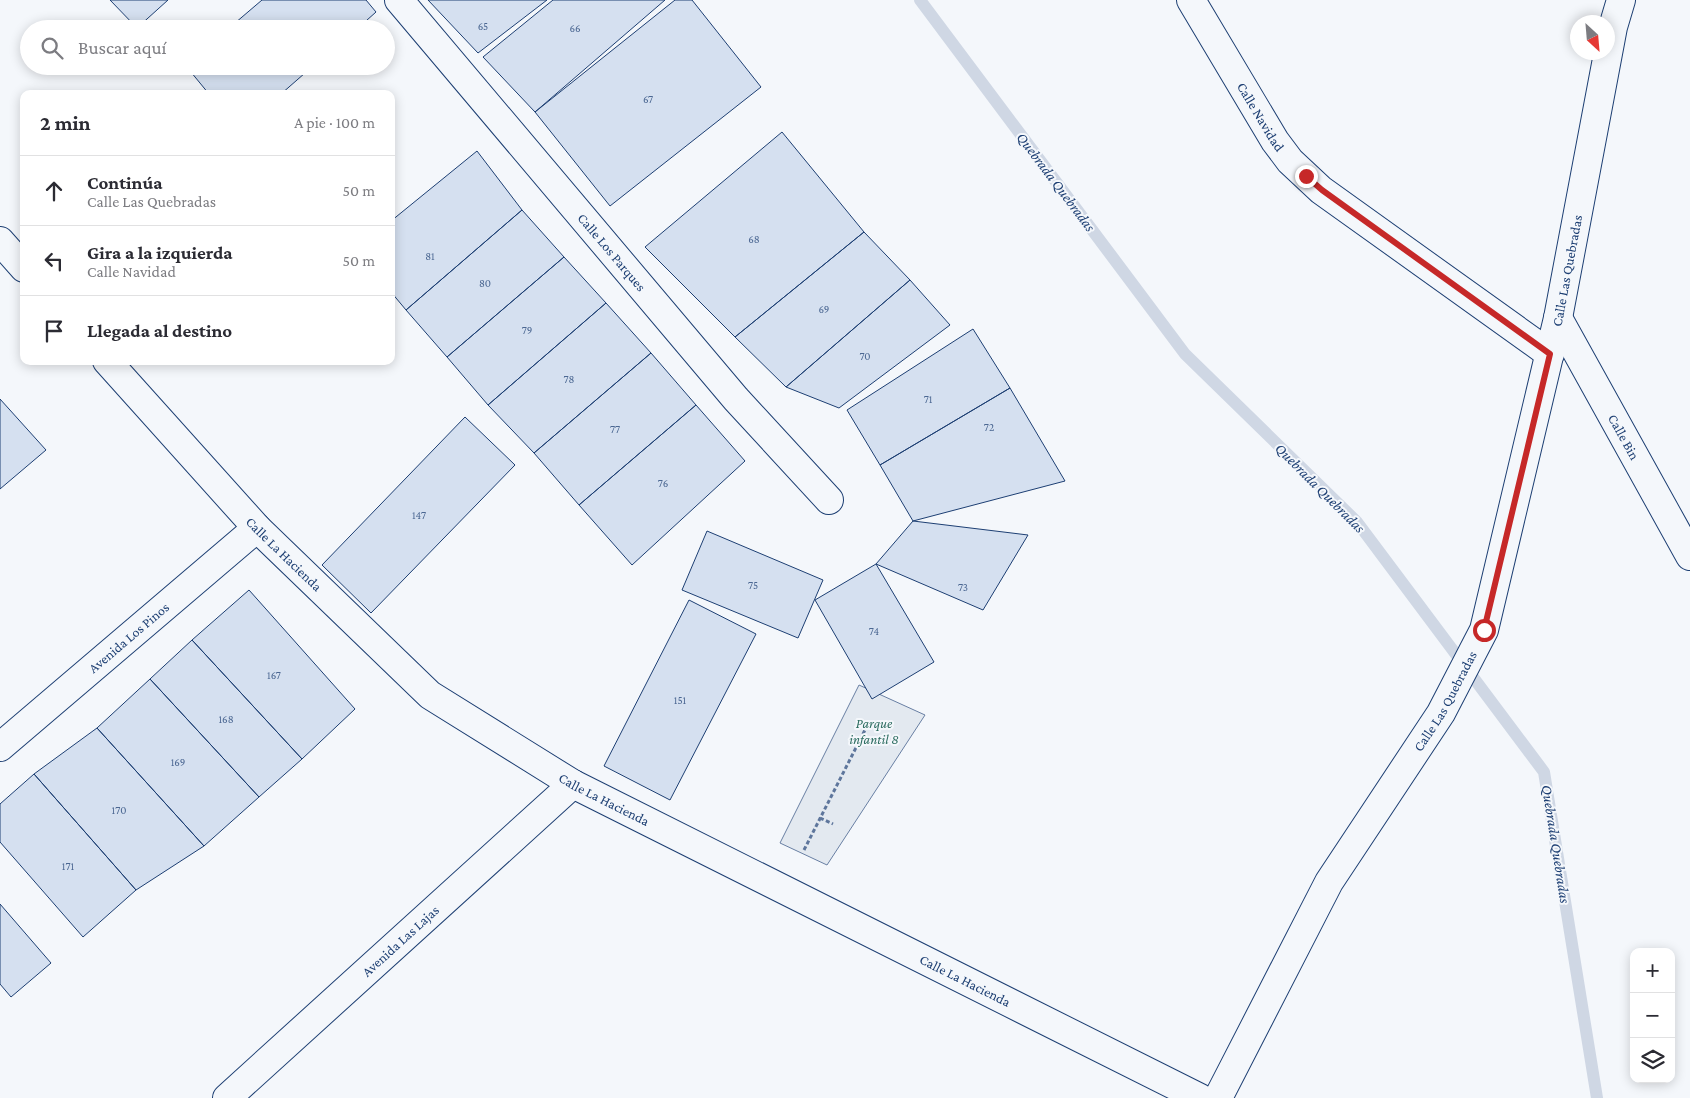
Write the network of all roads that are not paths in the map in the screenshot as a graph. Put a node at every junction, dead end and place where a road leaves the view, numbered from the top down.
1 (399, 0) edge
2 (1191, 0) edge
3 (1621, 0) edge
4 (0, 241) edge
5 (20, 264) edge
6 (1558, 318) junction
7 (1550, 354) junction
8 (112, 365) edge
9 (829, 500) dead end
10 (256, 528) junction
11 (1690, 556) edge
12 (0, 748) edge
13 (573, 784) junction
14 (227, 1098) edge
15 (1200, 1098) edge
16 (1218, 1098) edge

1 - 9 street, Calle Los Parques
2 - 7 street, Calle Navidad
3 - 6 street, Calle Las Quebradas
4 - 5 street
6 - 7 street, Calle Las Quebradas
6 - 11 street, Calle Bin
7 - 16 street, Calle Las Quebradas
8 - 10 street, Calle La Hacienda
10 - 12 street, Avenida Los Pinos
10 - 13 street, Calle La Hacienda
13 - 14 street, Avenida Las Lajas
13 - 15 street, Calle La Hacienda

